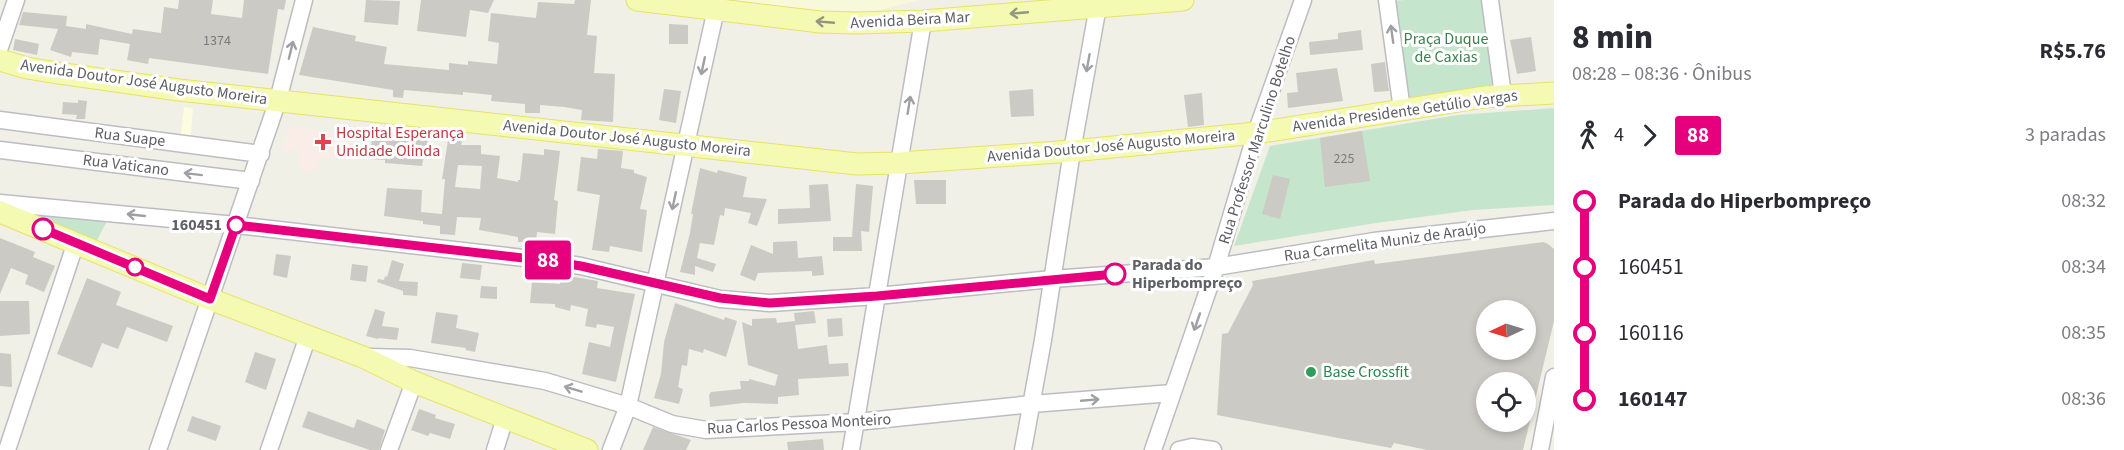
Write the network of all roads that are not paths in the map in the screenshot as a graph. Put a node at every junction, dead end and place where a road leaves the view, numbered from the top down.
1 (16, 0) edge
2 (304, 0) edge
3 (637, 0) edge
4 (1183, 0) edge
5 (1303, 0) edge
6 (1387, 0) edge
7 (1490, 0) edge
8 (1098, 6) junction
9 (716, 9) junction
10 (923, 21) junction
11 (0, 47) edge
12 (0, 60) edge
13 (1554, 93) edge
14 (1503, 95) junction
15 (278, 100) junction
16 (1402, 110) junction
17 (0, 120) edge
18 (1256, 133) junction
19 (686, 144) junction
20 (0, 150) edge
21 (1072, 151) junction
22 (261, 154) junction
23 (900, 163) junction
24 (251, 181) junction
25 (0, 202) edge
26 (0, 212) edge
27 (1554, 221) edge
28 (236, 225) junction
29 (76, 242) junction
30 (1216, 267) junction
31 (1052, 279) junction
32 (656, 283) junction
33 (877, 296) junction
34 (210, 299) junction
35 (308, 336) junction
36 (363, 357) junction
37 (1554, 377) edge
38 (414, 382) junction
39 (1172, 393) junction
40 (1032, 404) junction
41 (628, 406) junction
42 (505, 418) junction
43 (857, 422) junction
44 (7, 450) edge
45 (158, 450) edge
46 (269, 450) edge
47 (389, 450) edge
48 (495, 450) edge
49 (587, 450) edge
50 (611, 450) edge
51 (851, 450) edge
52 (1023, 450) edge
53 (1153, 450) edge
54 (1179, 450) edge
55 (1213, 450) edge
56 (1540, 450) edge

1 - 11 street
15 -> 2 street
3 - 9 main road, Avenida Beira Mar
4 - 8 main road, Avenida Beira Mar
5 - 18 street, Rua Professor Marculino Botelho
16 -> 6 street
7 - 14 street
8 -> 10 main road, Avenida Beira Mar
8 -> 21 street
10 -> 9 main road, Avenida Beira Mar
9 -> 19 street
23 -> 10 street
12 - 15 main road, Avenida Doutor José Augusto Moreira
13 - 14 main road, Avenida Presidente Getúlio Vargas
14 - 16 main road, Avenida Presidente Getúlio Vargas
15 - 19 main road, Avenida Doutor José Augusto Moreira
15 - 22 street
16 - 18 main road, Avenida Presidente Getúlio Vargas
17 - 22 street, Rua Suape
18 - 21 main road, Avenida Doutor José Augusto Moreira
18 - 30 street, Rua Professor Marculino Botelho
19 - 23 main road, Avenida Doutor José Augusto Moreira
19 -> 32 street
24 -> 20 street, Rua Vaticano
21 - 23 main road, Avenida Doutor José Augusto Moreira
21 - 31 street
22 - 24 street
23 - 33 street
24 - 28 street
28 -> 25 street, Rua Carmelita Muniz de Araújo
26 - 29 main road
27 - 30 street, Rua Carmelita Muniz de Araújo
28 - 32 street, Rua Carmelita Muniz de Araújo
28 - 34 street
29 - 34 main road
29 - 44 street
30 - 31 street, Rua Carmelita Muniz de Araújo
30 -> 39 street, Rua Professor Marculino Botelho
31 - 33 street, Rua Carmelita Muniz de Araújo
31 - 40 street
32 - 33 street, Rua Carmelita Muniz de Araújo
32 - 41 street
33 - 43 street
34 - 35 main road
34 - 45 street
35 - 36 main road
35 - 46 street
36 - 38 main road
41 -> 36 street, Rua Carlos Pessoa Monteiro
37 - 56 street
38 - 42 main road
38 - 47 street
40 -> 39 street, Rua Carlos Pessoa Monteiro
39 - 53 street, Rua Professor Marculino Botelho
40 - 43 street, Rua Carlos Pessoa Monteiro
40 - 52 street
41 - 43 street, Rua Carlos Pessoa Monteiro
41 - 50 street
42 - 48 street
42 - 49 main road
43 - 51 street
54 - 55 street

